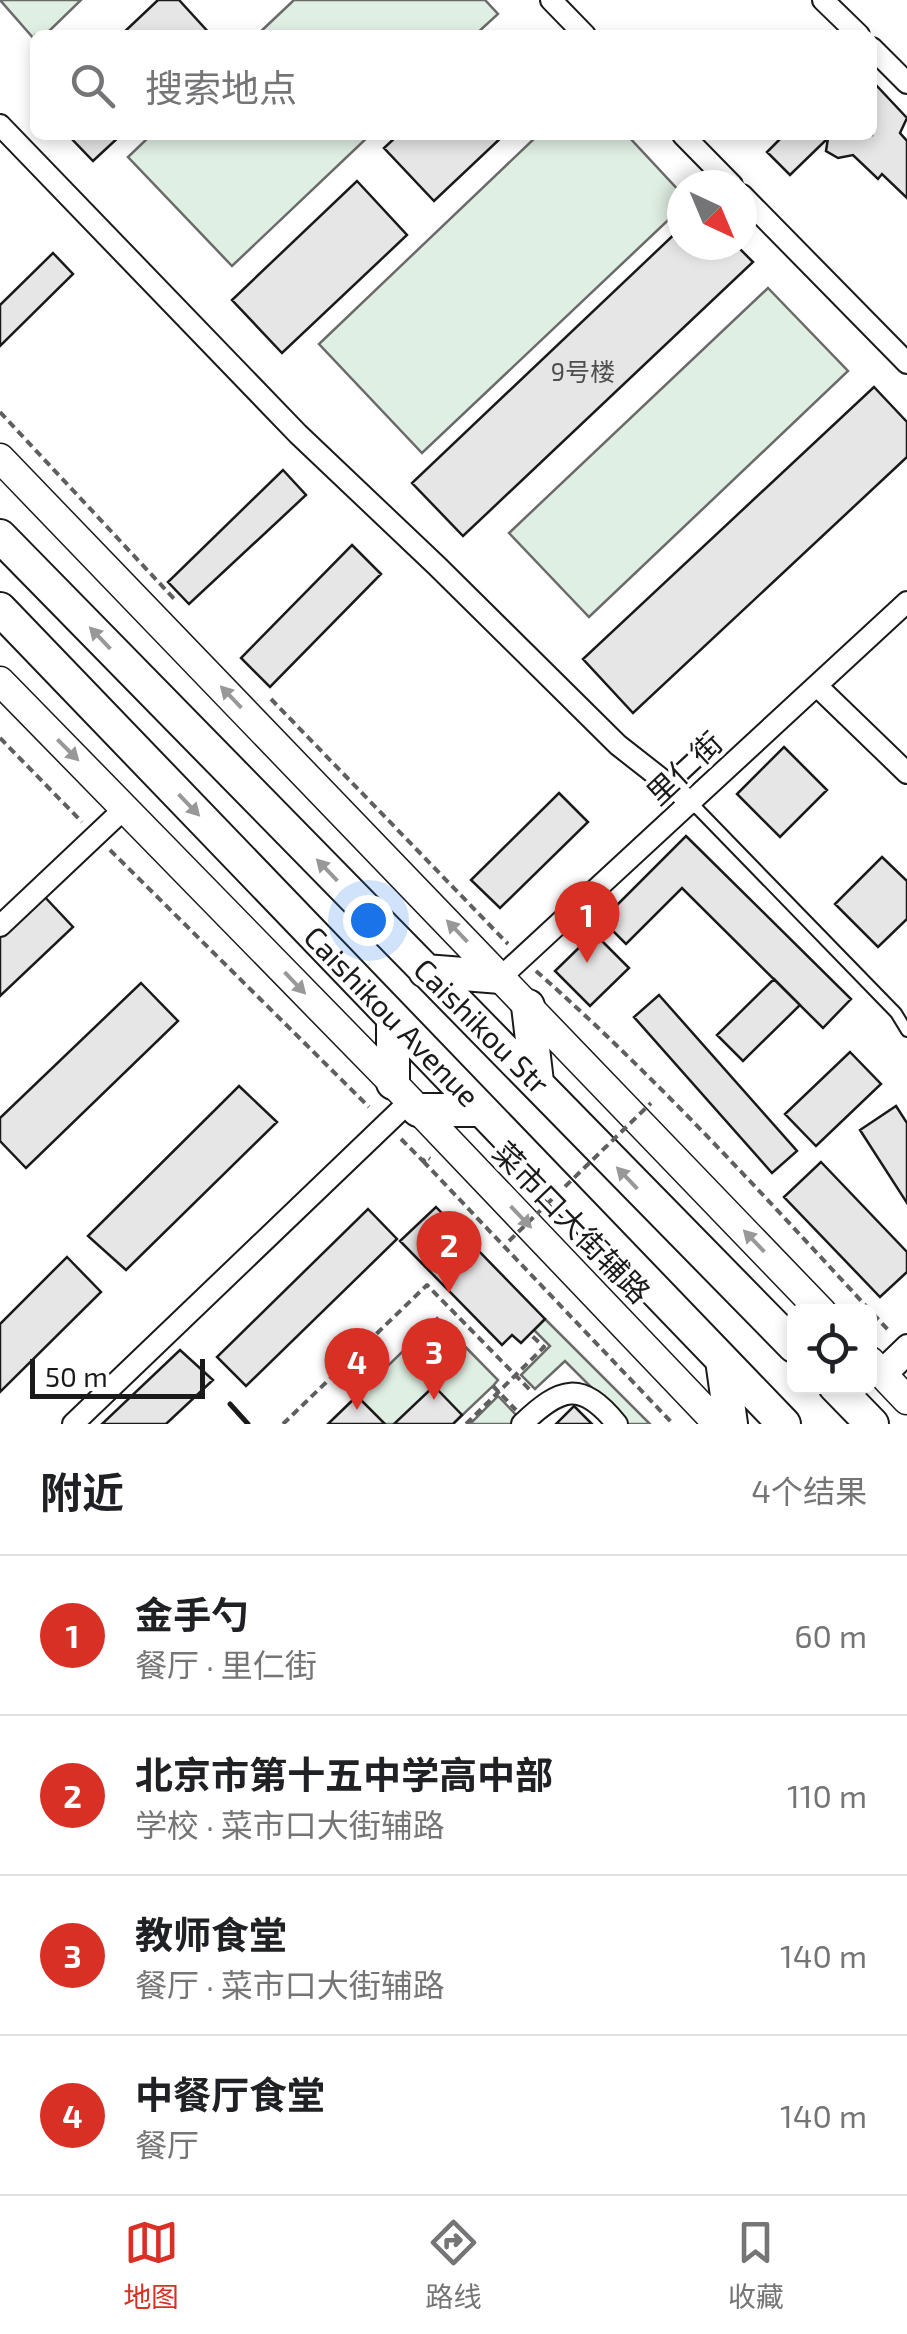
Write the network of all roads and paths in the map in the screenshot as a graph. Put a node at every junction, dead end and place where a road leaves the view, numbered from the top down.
1 (551, 0) edge
2 (823, 0) edge
3 (581, 30) edge
4 (853, 30) edge
5 (877, 53) edge
6 (907, 83) edge
7 (0, 125) edge
8 (689, 140) edge
9 (718, 170) edge
10 (757, 210) edge
11 (907, 363) edge
12 (0, 412) edge
13 (0, 458) edge
14 (0, 536) edge
15 (907, 602) edge
16 (179, 604) dead end
17 (0, 609) edge
18 (0, 681) edge
19 (817, 686) junction
20 (261, 689) dead end
21 (0, 738) edge
22 (907, 773) edge
23 (692, 803) junction
24 (125, 808) junction
25 (96, 836) junction
26 (0, 926) edge
27 (512, 968) junction
28 (426, 972) junction
29 (528, 1006) junction
30 (588, 1016) junction
31 (393, 1018) junction
32 (579, 1025) dead end
33 (907, 1031) edge
34 (537, 1082) junction
35 (407, 1098) junction
36 (651, 1104) dead end
37 (481, 1110) junction
38 (386, 1124) junction
39 (509, 1241) dead end
40 (458, 1301) dead end
41 (814, 1304) edge
42 (450, 1308) junction
43 (530, 1334) dead end
44 (787, 1335) edge
45 (722, 1360) junction
46 (895, 1367) edge
47 (516, 1376) junction
48 (493, 1386) dead end
49 (843, 1394) edge
50 (544, 1404) junction
51 (519, 1417) edge
52 (72, 1424) edge
53 (283, 1424) edge
54 (466, 1424) edge
55 (617, 1424) edge
56 (673, 1424) edge
57 (718, 1424) edge
58 (731, 1424) edge
59 (784, 1424) edge
60 (872, 1424) edge

1 - 3 street
2 - 4 street
5 - 6 street
7 - 23 street
8 - 9 street
10 - 11 street
12 - 16 path
27 -> 13 street
28 -> 14 main road, Caishikou Str
15 - 19 street, 里仁街
17 -> 31 main road, Caishikou Avenue
18 -> 24 street, 菜市口大街辅路
19 - 22 street
19 - 23 street, 里仁街
20 - 27 path
21 - 25 path
23 - 27 street, 里仁街
23 - 33 lane
24 - 25 street
24 -> 35 street, 菜市口大街辅路
25 - 26 street
25 - 38 path
27 - 28 main road
27 - 29 street
27 - 30 path
28 - 34 main road, Caishikou Str
29 - 34 main road
41 -> 29 street
30 - 32 path
30 - 46 path
31 - 35 main road
31 - 37 main road, Caishikou Avenue
44 -> 34 main road, Caishikou Str
35 - 37 main road
35 - 38 street
35 -> 57 street, 菜市口大街辅路
36 - 39 path, bridge
37 - 45 main road, Caishikou Avenue
38 - 52 street
38 - 56 path
40 - 42 path
42 - 47 path
42 - 53 path
43 - 47 path
45 - 58 main road
45 - 59 main road, Caishikou Avenue
47 - 50 path
47 - 54 path
48 - 51 path, bridge
49 - 60 main road
50 - 51 street
50 - 55 street

